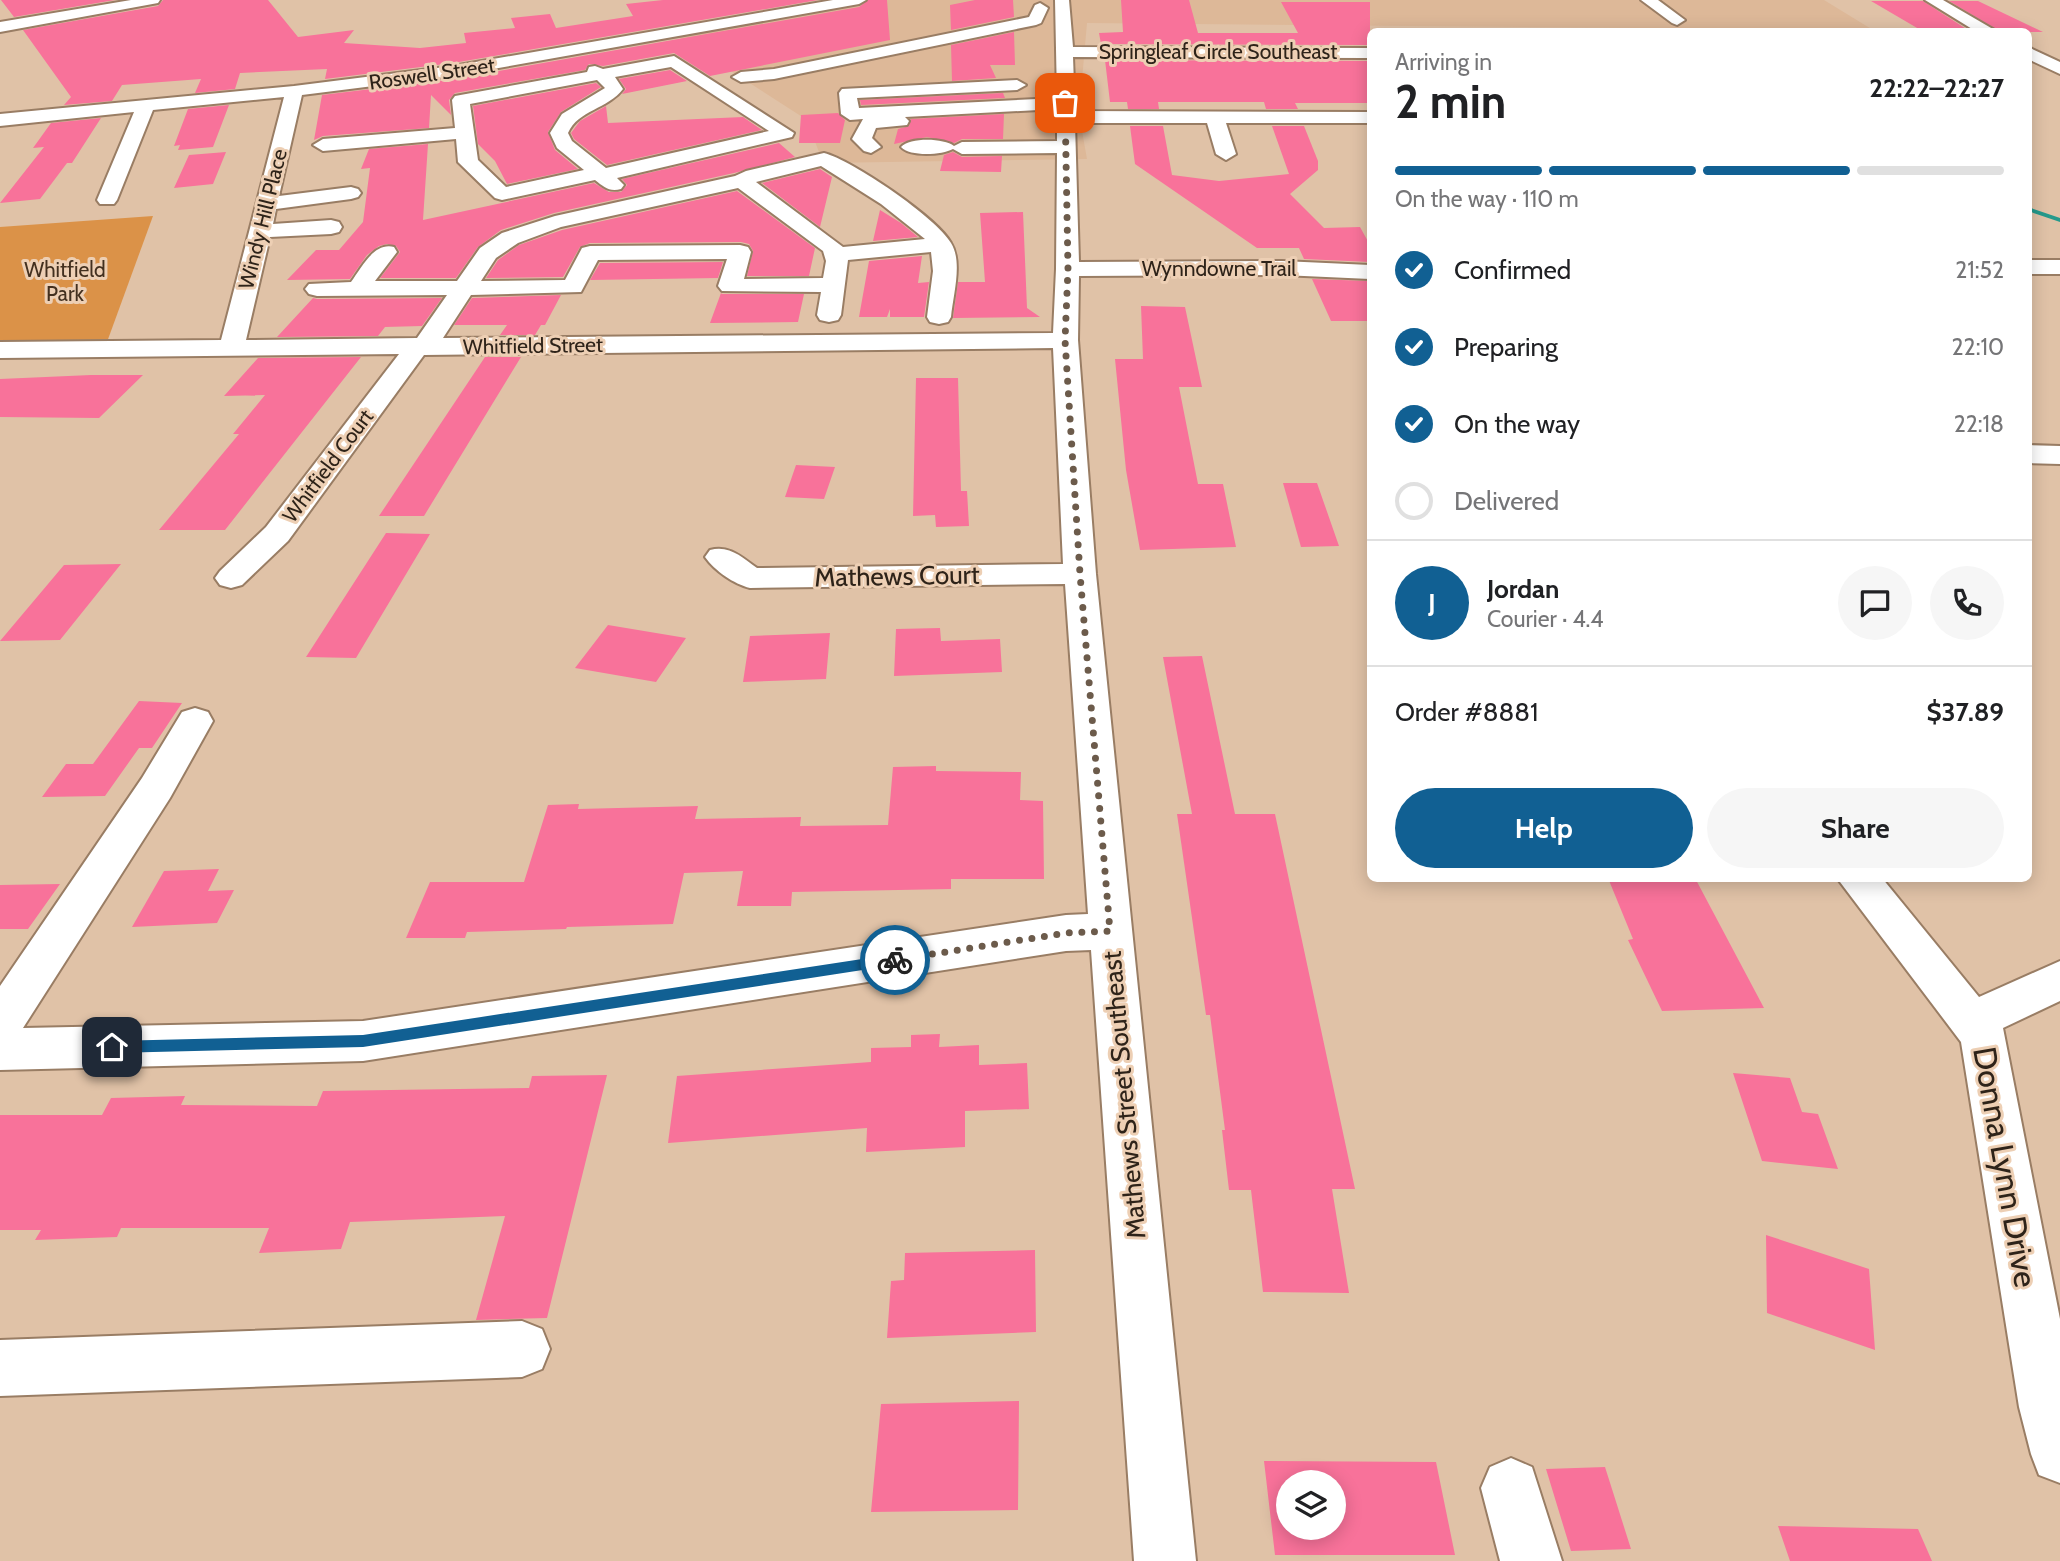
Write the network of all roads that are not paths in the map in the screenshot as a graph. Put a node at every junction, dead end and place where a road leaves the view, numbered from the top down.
1 (153, 0) edge
2 (1062, 0) edge
3 (1648, 0) edge
4 (1932, 0) edge
5 (856, 7) edge
6 (1040, 8) dead end
7 (1677, 20) dead end
8 (0, 27) edge
9 (1983, 28) edge
10 (672, 33) junction
11 (527, 37) dead end
12 (713, 40) dead end
13 (566, 52) junction
14 (1367, 53) edge
15 (2032, 54) edge
16 (546, 56) junction
17 (1060, 60) junction
18 (2060, 69) edge
19 (601, 75) junction
20 (741, 77) dead end
21 (294, 90) junction
22 (1022, 97) junction
23 (146, 105) junction
24 (1065, 110) junction
25 (1215, 117) junction
26 (1367, 117) edge
27 (0, 120) edge
28 (993, 122) dead end
29 (463, 133) junction
30 (323, 145) dead end
31 (871, 147) dead end
32 (911, 147) dead end
33 (1065, 147) junction
34 (1226, 154) dead end
35 (348, 158) dead end
36 (276, 167) junction
37 (600, 174) junction
38 (742, 181) junction
39 (351, 193) dead end
40 (107, 200) dead end
41 (267, 204) junction
42 (636, 204) junction
43 (331, 227) dead end
44 (260, 231) junction
45 (941, 244) junction
46 (386, 252) dead end
47 (836, 254) junction
48 (2032, 267) edge
49 (2060, 267) edge
50 (1068, 269) junction
51 (1367, 272) edge
52 (833, 285) junction
53 (464, 288) junction
54 (317, 289) dead end
55 (357, 289) junction
56 (829, 315) dead end
57 (939, 317) dead end
58 (1065, 340) junction
59 (232, 347) junction
60 (421, 347) junction
61 (0, 350) edge
62 (2032, 454) edge
63 (2060, 455) edge
64 (721, 557) dead end
65 (1080, 574) junction
66 (230, 578) dead end
67 (195, 721) dead end
68 (1860, 882) edge
69 (1110, 931) junction
70 (2060, 980) edge
71 (1971, 1022) junction
72 (0, 1024) edge
73 (0, 1049) edge
74 (522, 1349) dead end
75 (0, 1368) edge
76 (2060, 1454) edge
77 (1511, 1488) dead end
78 (1166, 1561) edge
79 (1531, 1561) edge

1 - 8 street
2 - 17 street, Mathews Street Southeast
3 - 7 street
4 - 9 street
5 - 10 street, Roswell Street
6 - 20 street
10 - 12 street
10 - 13 street, Roswell Street
11 - 16 street
13 - 16 street, Roswell Street
13 - 19 street
14 - 17 street, Springleaf Circle Southeast
15 - 18 street
16 - 21 street, Roswell Street
17 - 24 street, Mathews Street Southeast
19 - 29 street
19 - 37 street
19 - 37 street
21 - 23 street, Roswell Street
21 - 36 street, Windy Hill Place
22 - 22 street
22 - 24 street
23 - 27 street, Roswell Street
23 - 40 street
24 - 25 street
24 - 33 street, Mathews Street Southeast
25 - 26 street
25 - 34 street
28 - 31 street
29 - 30 street
29 - 37 street
32 - 33 street
33 - 50 street, Mathews Street Southeast
35 - 36 street
36 - 41 street, Windy Hill Place
37 - 42 street
38 - 42 street, Whitfield Court
38 - 45 street, Whitfield Court
38 - 47 street
39 - 41 street
41 - 44 street, Windy Hill Place
42 - 53 street, Whitfield Court
43 - 44 street
44 - 59 street, Windy Hill Place
45 - 47 street
45 - 57 street
46 - 55 street
47 - 52 street
48 - 49 street
50 - 51 street, Wynndowne Trail
50 - 58 street, Mathews Street Southeast
52 - 53 street
52 - 56 street
53 - 55 street
53 - 60 street, Whitfield Court
54 - 55 street
58 - 60 street, Whitfield Street
58 - 65 street, Mathews Street Southeast
59 - 60 street, Whitfield Street
59 - 61 street, Whitfield Street
60 - 66 street, Whitfield Court
62 - 63 street
64 - 65 street, Mathews Court
65 - 69 street, Mathews Street Southeast
67 - 72 street
68 - 71 street, Donna Lynn Drive
69 - 73 street
69 - 78 street, Mathews Street Southeast
70 - 71 street
71 - 76 street, Donna Lynn Drive
74 - 75 street
77 - 79 street

